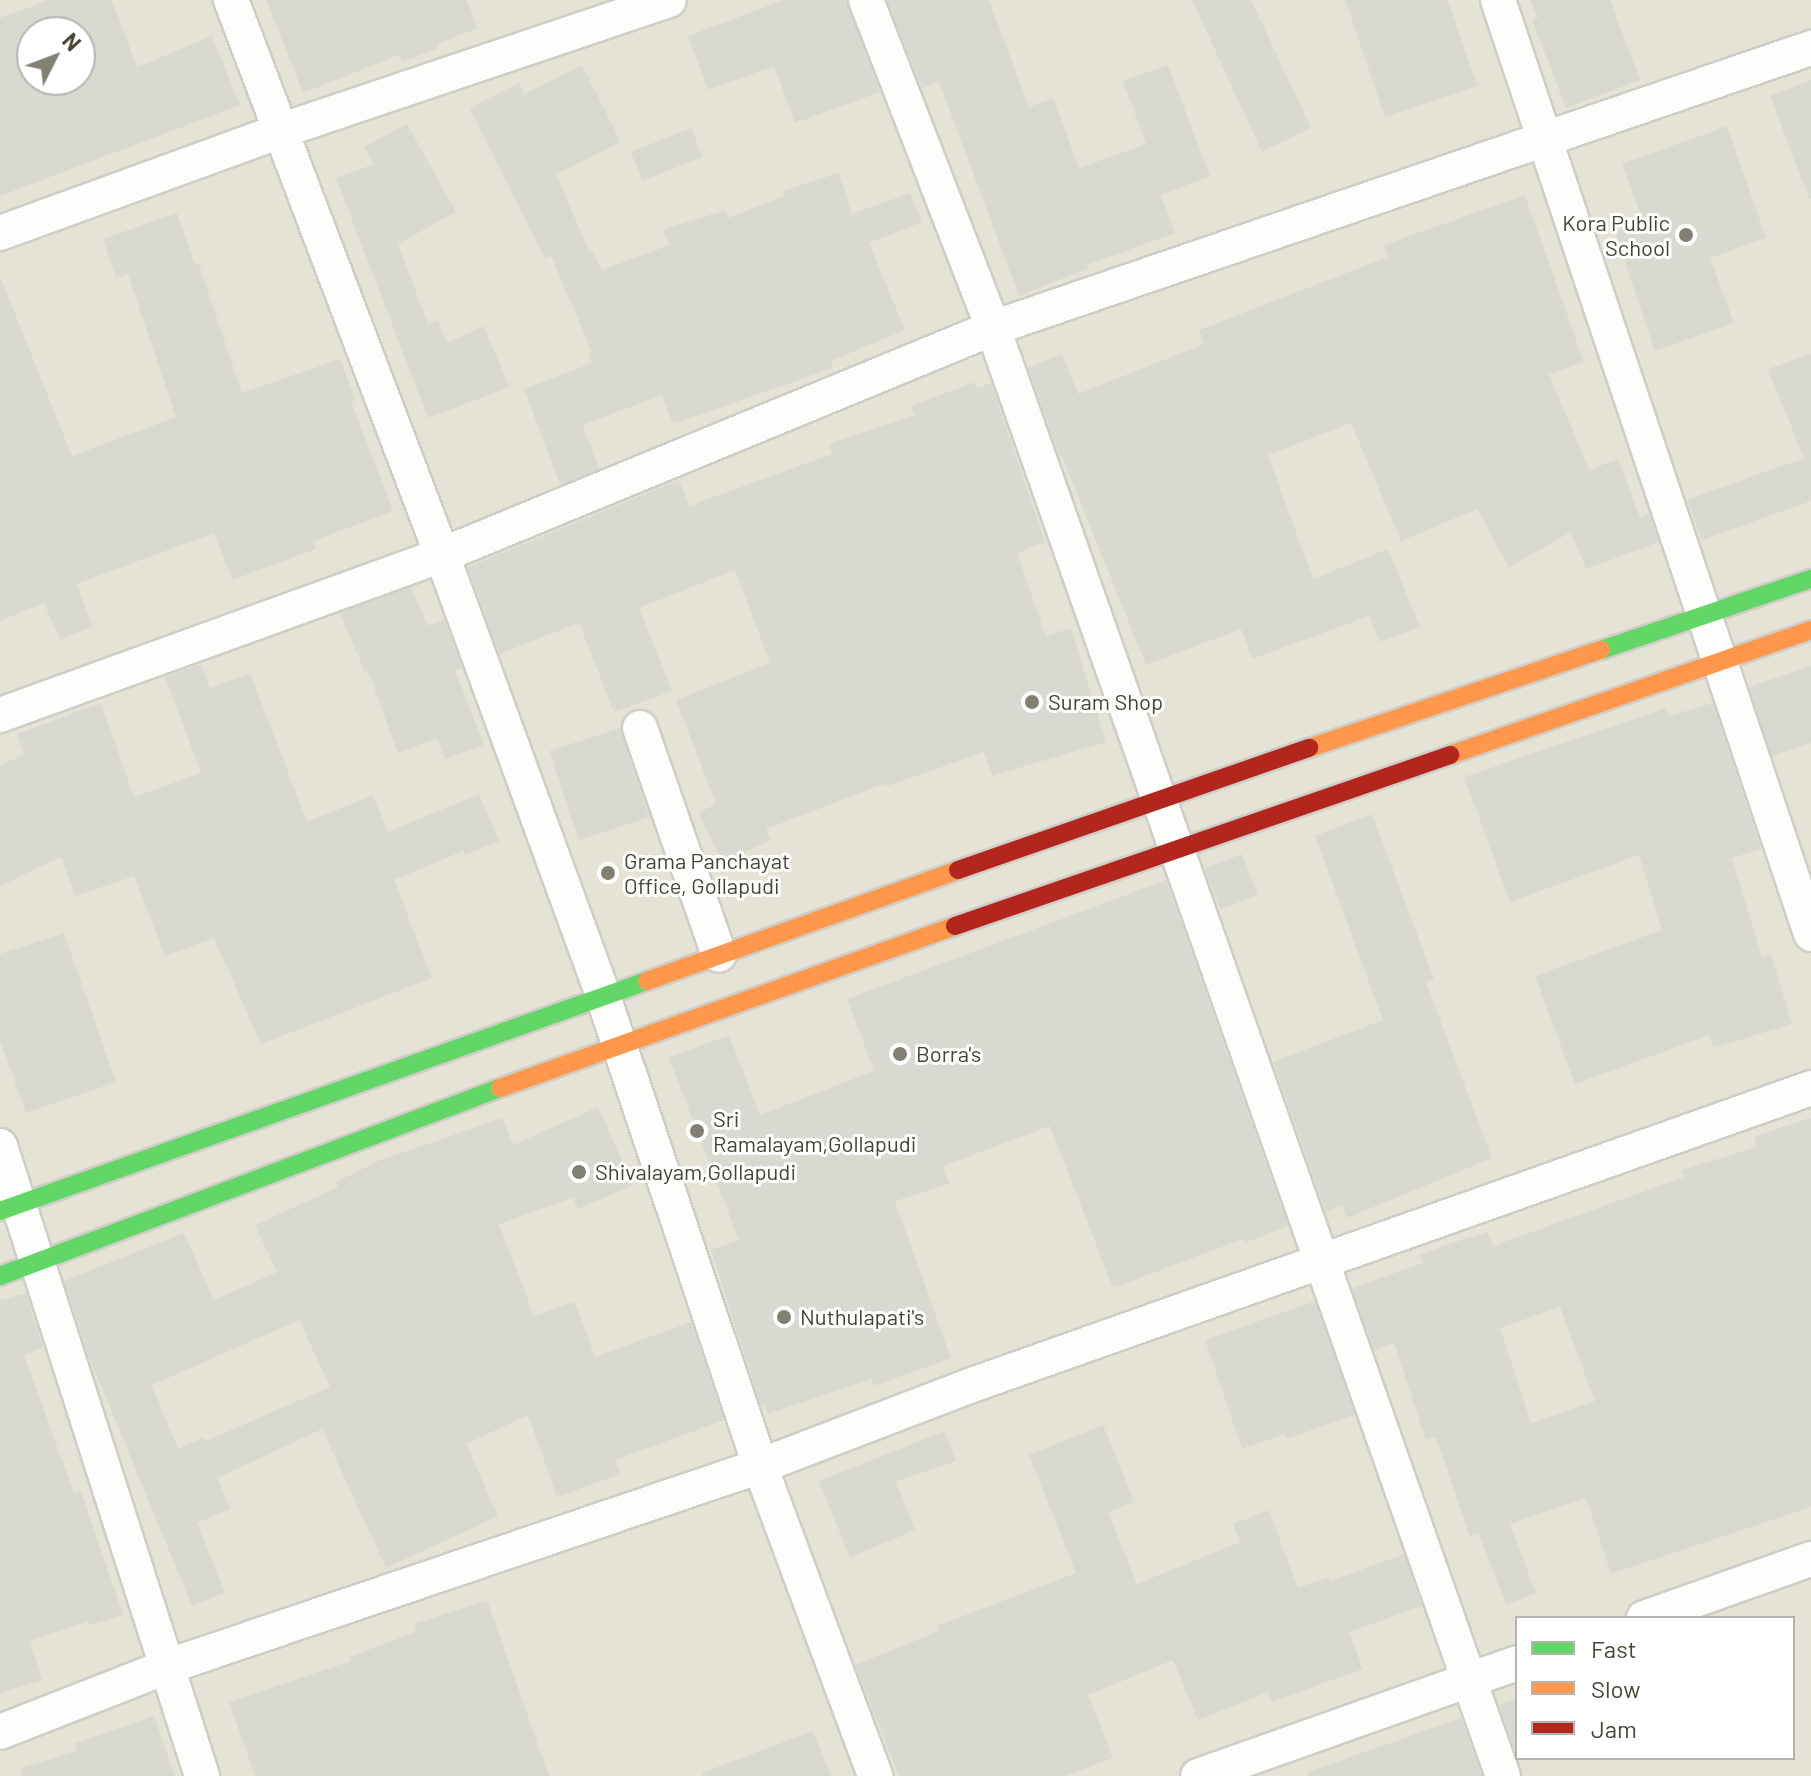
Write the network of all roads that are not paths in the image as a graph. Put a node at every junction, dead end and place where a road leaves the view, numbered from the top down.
1 (231, 0) edge
2 (669, 0) edge
3 (866, 0) edge
4 (1498, 0) edge
5 (1811, 48) edge
6 (283, 130) junction
7 (1544, 139) junction
8 (0, 233) edge
9 (993, 328) junction
10 (442, 555) junction
11 (1811, 579) edge
12 (1703, 613) junction
13 (1811, 630) edge
14 (1717, 661) junction
15 (0, 715) edge
16 (640, 728) dead end
17 (1157, 799) junction
18 (1174, 849) junction
19 (1811, 934) edge
20 (719, 955) junction
21 (603, 996) junction
22 (618, 1043) junction
23 (1811, 1088) edge
24 (0, 1146) edge
25 (9, 1208) edge
26 (37, 1262) junction
27 (1321, 1264) junction
28 (0, 1276) edge
29 (760, 1466) junction
30 (1811, 1559) edge
31 (1650, 1616) edge
32 (1515, 1664) edge
33 (166, 1667) junction
34 (1468, 1680) junction
35 (0, 1732) edge
36 (202, 1776) edge
37 (875, 1776) edge
38 (1198, 1776) edge
39 (1503, 1776) edge

1 - 6 street
2 - 6 street
3 - 9 street
4 - 7 street
5 - 7 street
6 - 8 street
6 - 10 street
7 - 9 street
7 - 12 street
9 - 10 street
9 - 17 street
10 - 15 street
10 - 21 street
11 - 12 street
12 - 14 street
12 - 17 street
13 - 14 street
14 - 18 street
14 - 19 street
16 - 20 street
17 - 18 street
17 - 20 street
18 - 22 street
18 - 27 street
20 - 21 street
21 - 22 street
21 - 25 street
22 - 26 street
22 - 29 street
23 - 27 street
24 - 25 street
25 - 26 street
26 - 28 street
26 - 33 street
27 - 29 street
27 - 34 street
29 - 33 street
29 - 37 street
30 - 31 street
32 - 34 street
33 - 35 street
33 - 36 street
34 - 38 street
34 - 39 street

